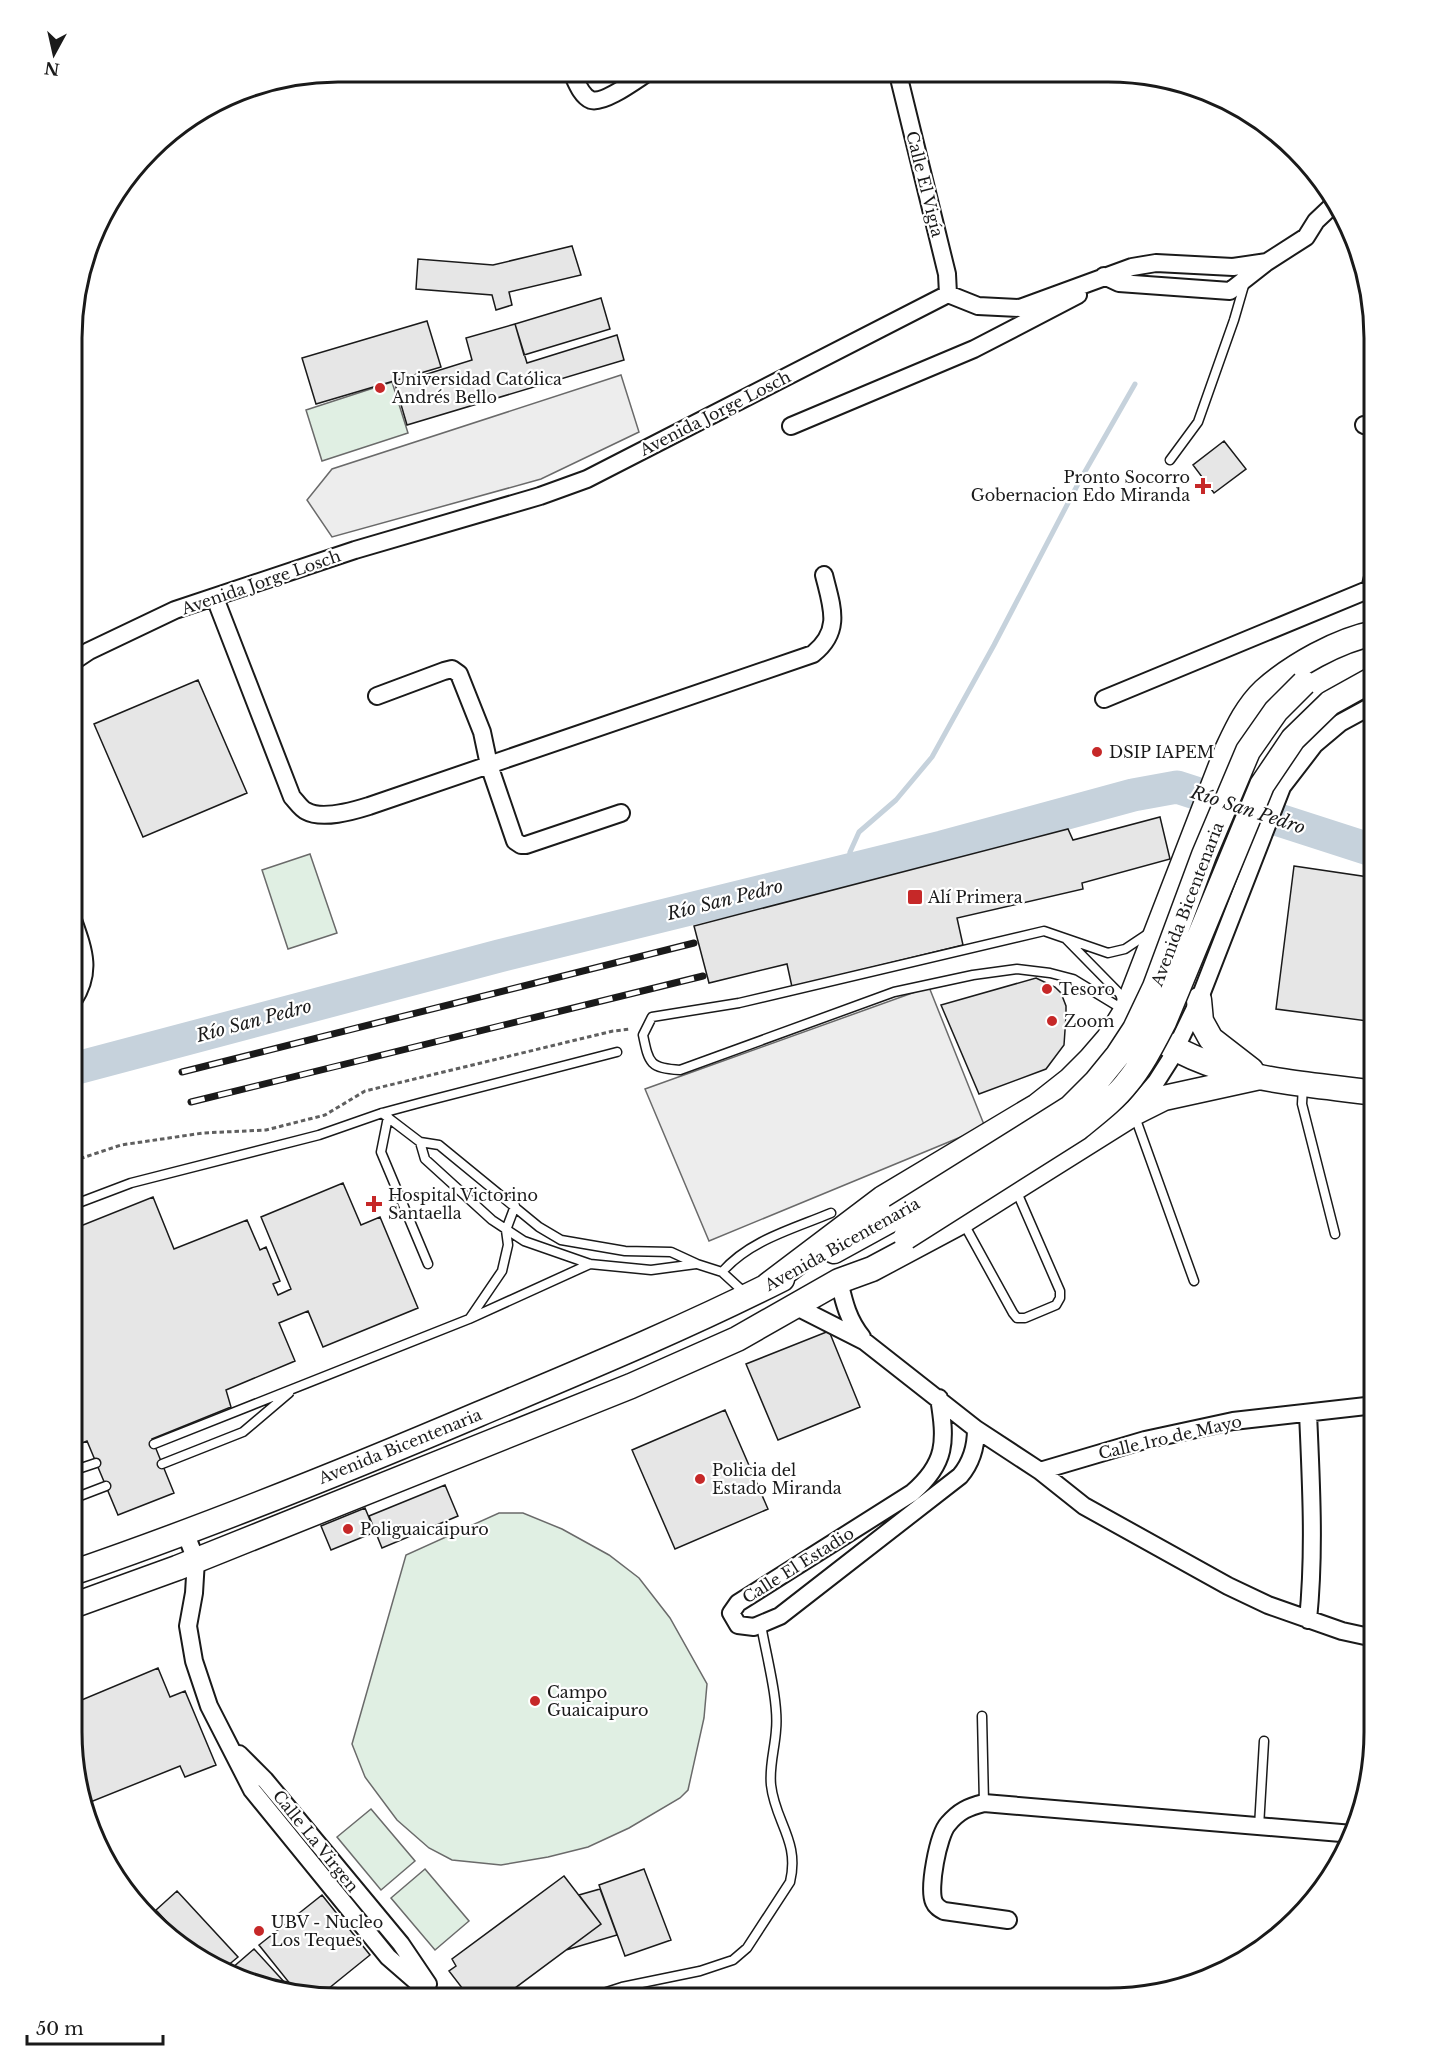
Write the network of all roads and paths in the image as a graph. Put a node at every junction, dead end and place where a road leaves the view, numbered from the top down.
1 (577, 82) edge
2 (632, 82) edge
3 (900, 82) edge
4 (1329, 209) edge
5 (1267, 262) junction
6 (1099, 278) junction
7 (1246, 279) junction
8 (948, 294) junction
9 (791, 426) dead end
10 (1170, 460) dead end
11 (825, 575) dead end
12 (1364, 591) edge
13 (215, 598) junction
14 (1364, 637) edge
15 (1364, 649) edge
16 (82, 656) edge
17 (1364, 684) edge
18 (377, 696) dead end
19 (1104, 699) dead end
20 (1364, 710) edge
21 (489, 765) junction
22 (621, 813) dead end
23 (1157, 928) junction
24 (1064, 936) junction
25 (82, 946) edge
26 (82, 984) edge
27 (1199, 1000) junction
28 (1126, 1011) junction
29 (643, 1035) junction
30 (1175, 1049) junction
31 (617, 1052) dead end
32 (1260, 1077) junction
33 (1304, 1083) junction
34 (1364, 1091) edge
35 (385, 1115) junction
36 (1126, 1118) junction
37 (420, 1142) junction
38 (82, 1158) edge
39 (1015, 1188) junction
40 (82, 1202) edge
41 (515, 1206) junction
42 (831, 1213) dead end
43 (962, 1221) junction
44 (901, 1227) junction
45 (506, 1230) junction
46 (1335, 1234) dead end
47 (428, 1264) dead end
48 (590, 1264) junction
49 (697, 1264) junction
50 (722, 1272) junction
51 (842, 1279) junction
52 (1194, 1281) dead end
53 (758, 1290) junction
54 (795, 1306) junction
55 (469, 1319) junction
56 (864, 1341) junction
57 (294, 1389) junction
58 (939, 1398) junction
59 (1364, 1406) edge
60 (1308, 1413) junction
61 (976, 1430) junction
62 (154, 1444) dead end
63 (96, 1463) dead end
64 (162, 1464) dead end
65 (82, 1468) edge
66 (1040, 1472) junction
67 (106, 1486) dead end
68 (82, 1495) edge
69 (185, 1532) junction
70 (196, 1560) junction
71 (82, 1570) edge
72 (82, 1602) edge
73 (1308, 1620) junction
74 (761, 1625) junction
75 (1364, 1636) edge
76 (982, 1716) dead end
77 (1264, 1741) dead end
78 (232, 1748) junction
79 (984, 1803) junction
80 (1259, 1827) junction
81 (306, 1829) junction
82 (1344, 1833) edge
83 (293, 1840) junction
84 (378, 1917) junction
85 (1008, 1920) dead end
86 (364, 1928) junction
87 (423, 1988) edge
88 (428, 1988) edge
89 (619, 1988) edge

1 - 2 street
3 - 8 street, Calle El Vigía
4 - 5 street
5 - 6 street
5 - 7 street
6 - 7 street
6 - 8 street
6 - 9 street
7 - 10 lane
8 - 13 street, Avenida Jorge Losch
11 - 21 street
12 - 19 street
13 - 16 street, Avenida Jorge Losch
13 - 21 street
14 - 23 main road
15 - 44 main road, Avenida Bicentenaria, bridge
17 - 44 main road, Avenida Bicentenaria, bridge
18 - 21 street
20 - 27 street
21 - 22 street
23 - 24 lane
23 - 28 main road
24 - 28 lane
24 - 29 lane
25 - 26 street
27 - 30 street
27 - 32 main road
28 - 29 lane
28 - 30 main road
28 - 53 main road
29 - 38 path
30 - 32 main road
30 - 36 street
31 - 35 lane
32 - 33 main road
32 - 36 main road
33 - 34 main road
33 - 46 lane
35 - 37 lane
35 - 40 lane
35 - 47 lane
36 - 39 main road
36 - 52 lane
37 - 41 lane
37 - 45 lane
39 - 43 main road
39 - 43 lane
41 - 45 lane
41 - 49 lane
42 - 50 lane
43 - 51 main road
44 - 51 main road, Avenida Bicentenaria
44 - 53 main road, Avenida Bicentenaria
45 - 48 lane
45 - 55 lane
48 - 49 lane
48 - 55 lane
49 - 50 lane
50 - 53 lane
51 - 54 main road, Avenida Bicentenaria
51 - 56 street
53 - 69 main road, Avenida Bicentenaria
54 - 56 street
54 - 70 main road, Avenida Bicentenaria
55 - 57 lane
56 - 58 street
57 - 62 lane
57 - 64 lane
58 - 61 street
58 - 74 street, Calle El Estadio
59 - 60 street, Calle 1ro de Mayo
60 - 66 street, Calle 1ro de Mayo
60 - 73 street
61 - 66 street
61 - 74 street, Calle El Estadio
63 - 65 lane
66 - 73 street
67 - 68 lane
69 - 70 street, Calle La Virgen
69 - 71 main road, Avenida Bicentenaria
70 - 72 main road, Avenida Bicentenaria
70 - 78 street, Calle La Virgen
73 - 75 street
74 - 89 lane
76 - 79 lane
77 - 80 lane
78 - 81 street, Calle La Virgen
78 - 83 street, Calle La Virgen
79 - 80 street
79 - 85 street
80 - 82 street
81 - 83 street
81 - 84 street, Calle La Virgen
83 - 86 street, Calle La Virgen
84 - 86 street
84 - 88 street, Calle La Virgen
86 - 87 street, Calle La Virgen

